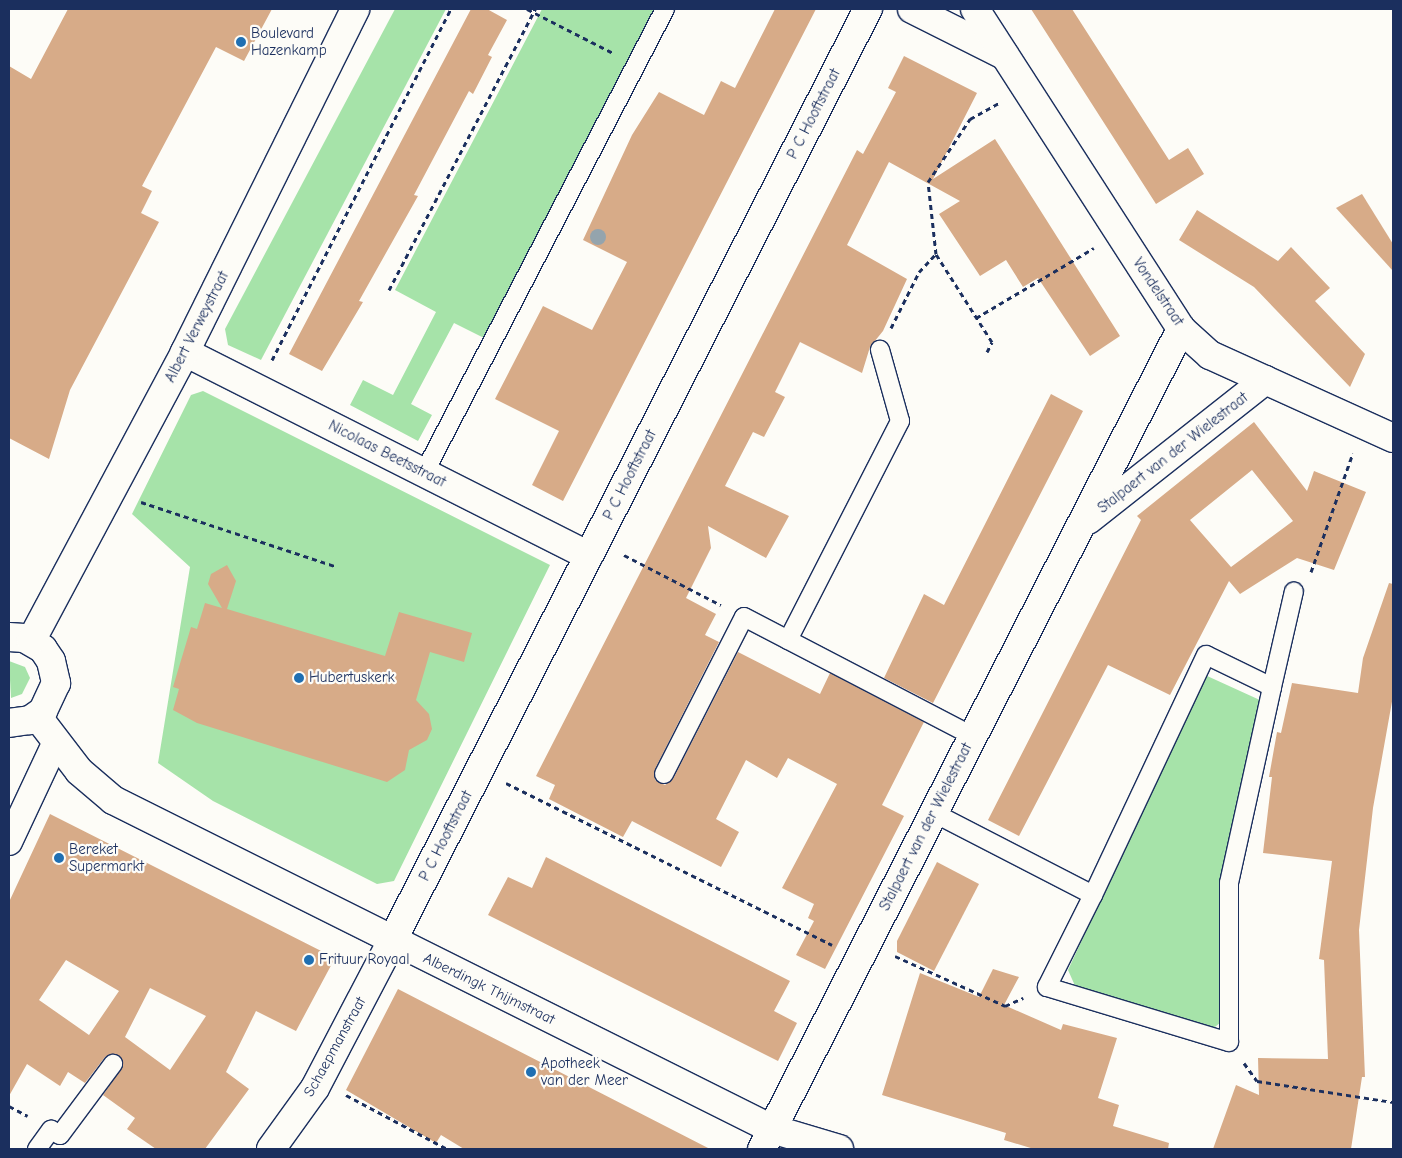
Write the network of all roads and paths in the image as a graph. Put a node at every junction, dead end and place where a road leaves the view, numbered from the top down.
1 (355, 9) edge
2 (451, 9) edge
3 (527, 9) edge
4 (665, 9) edge
5 (868, 9) edge
6 (912, 9) edge
7 (975, 9) edge
8 (534, 10) edge
9 (1004, 55) junction
10 (636, 65) junction
11 (1026, 88) junction
12 (1120, 234) junction
13 (936, 254) junction
14 (389, 290) dead end
15 (976, 318) junction
16 (1181, 329) junction
17 (880, 350) joint
18 (185, 352) junction
19 (987, 352) dead end
20 (1265, 380) junction
21 (258, 388) junction
22 (1362, 424) junction
23 (1393, 438) edge
24 (424, 473) junction
25 (112, 493) junction
26 (1081, 525) junction
27 (592, 548) junction
28 (337, 566) dead end
29 (1294, 591) joint
30 (744, 617) junction
31 (20, 639) edge
32 (788, 640) junction
33 (1272, 687) junction
34 (36, 716) junction
35 (9, 723) edge
36 (973, 736) junction
37 (56, 744) junction
38 (479, 769) junction
39 (664, 774) dead end
40 (934, 813) junction
41 (9, 842) edge
42 (1093, 895) junction
43 (392, 941) junction
44 (863, 951) junction
45 (1047, 987) junction
46 (1229, 1042) junction
47 (113, 1064) dead end
48 (319, 1080) junction
49 (1393, 1102) edge
50 (767, 1139) edge
51 (37, 1149) edge
52 (271, 1149) edge
53 (447, 1149) edge
54 (839, 1149) edge

1 - 18 street, Albert Verweystraat
2 - 21 path
3 - 8 path
4 - 10 lane
5 - 27 street, P C Hooftstraat
6 - 9 street, Vondelstraat
7 - 9 street, Vondelstraat
8 - 10 path
8 - 14 path
9 - 11 street, Vondelstraat
10 - 24 lane
11 - 12 street, Vondelstraat
11 - 13 path
12 - 15 path
12 - 16 street, Vondelstraat
13 - 15 path
13 - 17 path
15 - 19 path
16 - 20 street, Vondelstraat
16 - 26 street, Stalpaert van der Wielestraat
17 - 32 lane
18 - 21 street, Nicolaas Beetsstraat
18 - 25 street, Albert Verweystraat
20 - 22 street, Vondelstraat
20 - 26 street, Stalpaert van der Wielestraat
21 - 24 street, Nicolaas Beetsstraat
22 - 23 street, Vondelstraat
22 - 29 path
24 - 27 street, Nicolaas Beetsstraat
25 - 28 path
25 - 31 street, Albert Verweystraat
26 - 36 street, Stalpaert van der Wielestraat
27 - 30 path
27 - 38 street, P C Hooftstraat
29 - 33 lane
30 - 32 lane
30 - 39 lane
31 - 34 street
32 - 36 lane
33 - 42 lane
33 - 46 lane
34 - 35 street
34 - 37 street, Alberdingk Thijmstraat
36 - 40 street, Stalpaert van der Wielestraat
37 - 41 street
37 - 43 street, Alberdingk Thijmstraat
38 - 43 street, P C Hooftstraat
38 - 44 path
40 - 42 lane
40 - 44 street, Stalpaert van der Wielestraat
42 - 45 lane
43 - 48 street, Schaepmanstraat
43 - 50 street, Alberdingk Thijmstraat
44 - 45 path
44 - 50 street, Stalpaert van der Wielestraat
45 - 46 lane
46 - 49 path
47 - 51 lane
48 - 52 street, Schaepmanstraat
48 - 53 path
50 - 54 street, Alberdingk Thijmstraat

